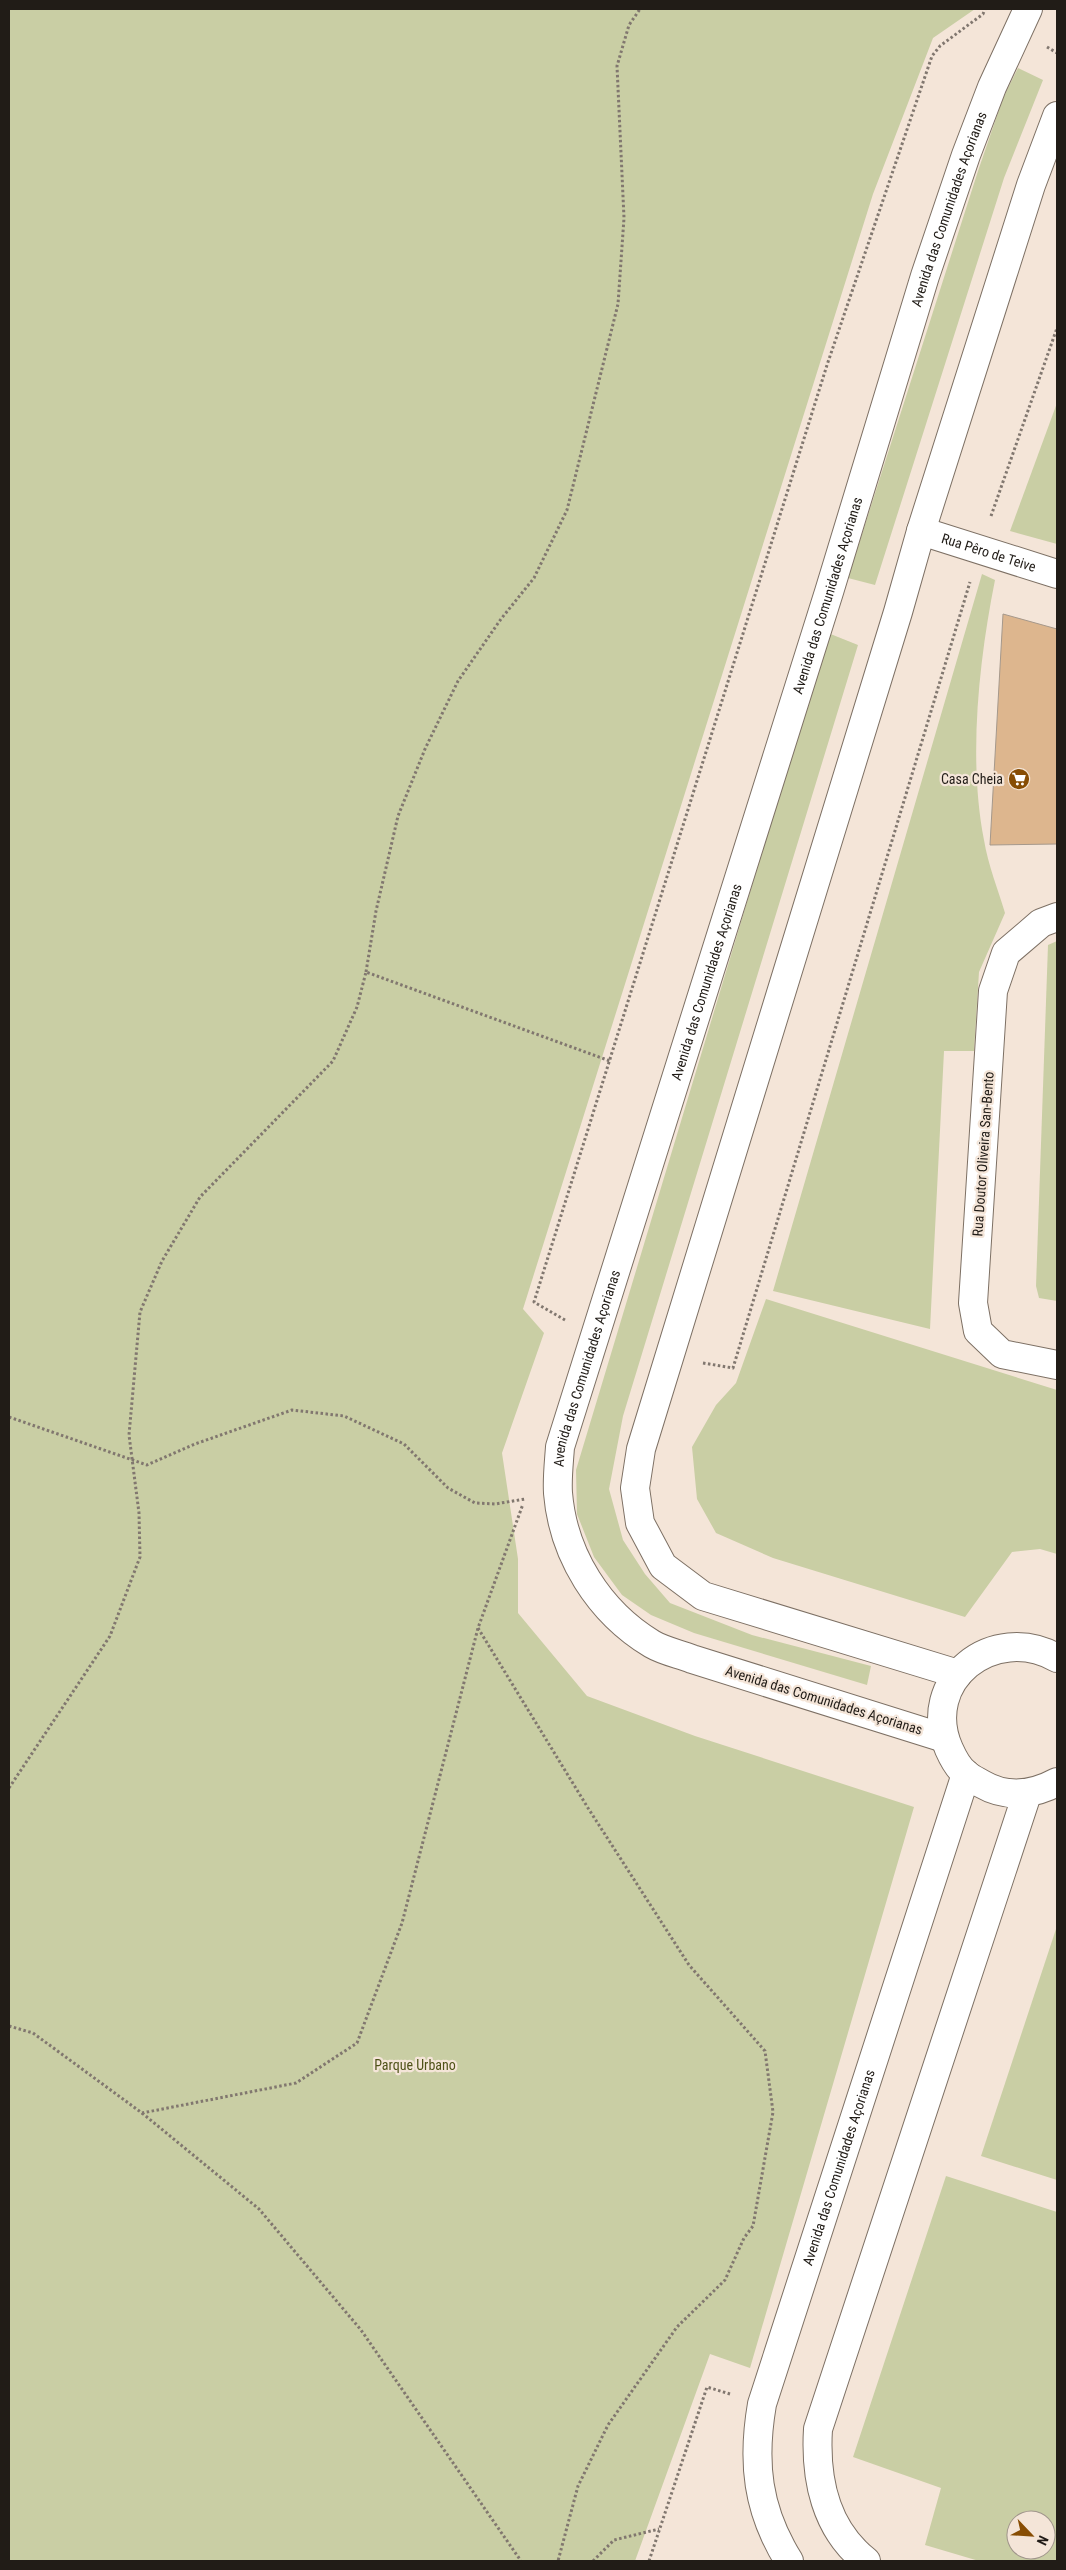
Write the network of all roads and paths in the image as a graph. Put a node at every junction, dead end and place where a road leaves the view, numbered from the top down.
1 (640, 9) edge
2 (985, 9) edge
3 (1028, 9) edge
4 (983, 14) dead end
5 (1057, 116) edge
6 (1057, 328) edge
7 (921, 531) junction
8 (980, 550) junction
9 (1057, 574) edge
10 (1057, 917) edge
11 (366, 972) junction
12 (610, 1061) dead end
13 (696, 1361) dead end
14 (1057, 1364) edge
15 (9, 1417) edge
16 (132, 1460) junction
17 (478, 1628) junction
18 (1057, 1658) edge
19 (958, 1674) junction
20 (944, 1738) junction
21 (966, 1774) junction
22 (1057, 1782) edge
23 (9, 1788) edge
24 (1027, 1794) junction
25 (9, 2026) edge
26 (142, 2113) junction
27 (762, 2404) junction
28 (660, 2528) junction
29 (521, 2561) edge
30 (558, 2561) edge
31 (592, 2561) edge
32 (649, 2561) edge
33 (789, 2561) edge
34 (866, 2561) edge

1 - 11 path
2 - 4 path
3 - 20 street, Avenida das Comunidades Açorianas
5 - 7 street
6 - 8 path
7 - 8 street, Rua Pêro de Teive
7 - 19 street
8 - 9 street, Rua Pêro de Teive
8 - 13 path
10 - 14 street, Rua Doutor Oliveira San-Bento
11 - 12 path
11 - 16 path
15 - 16 path
16 - 17 path
16 - 23 path
17 - 26 path
17 - 30 path
18 - 19 street, Avenida das Comunidades Açorianas
19 - 20 street, Avenida das Comunidades Açorianas
20 - 21 street, Avenida das Comunidades Açorianas
21 - 24 street, Avenida das Comunidades Açorianas
21 - 27 street, Avenida das Comunidades Açorianas
22 - 24 street, Avenida das Comunidades Açorianas
24 - 34 street
25 - 26 path
26 - 29 path
27 - 28 path
27 - 33 street, Avenida das Comunidades Açorianas
28 - 31 path
28 - 32 path

